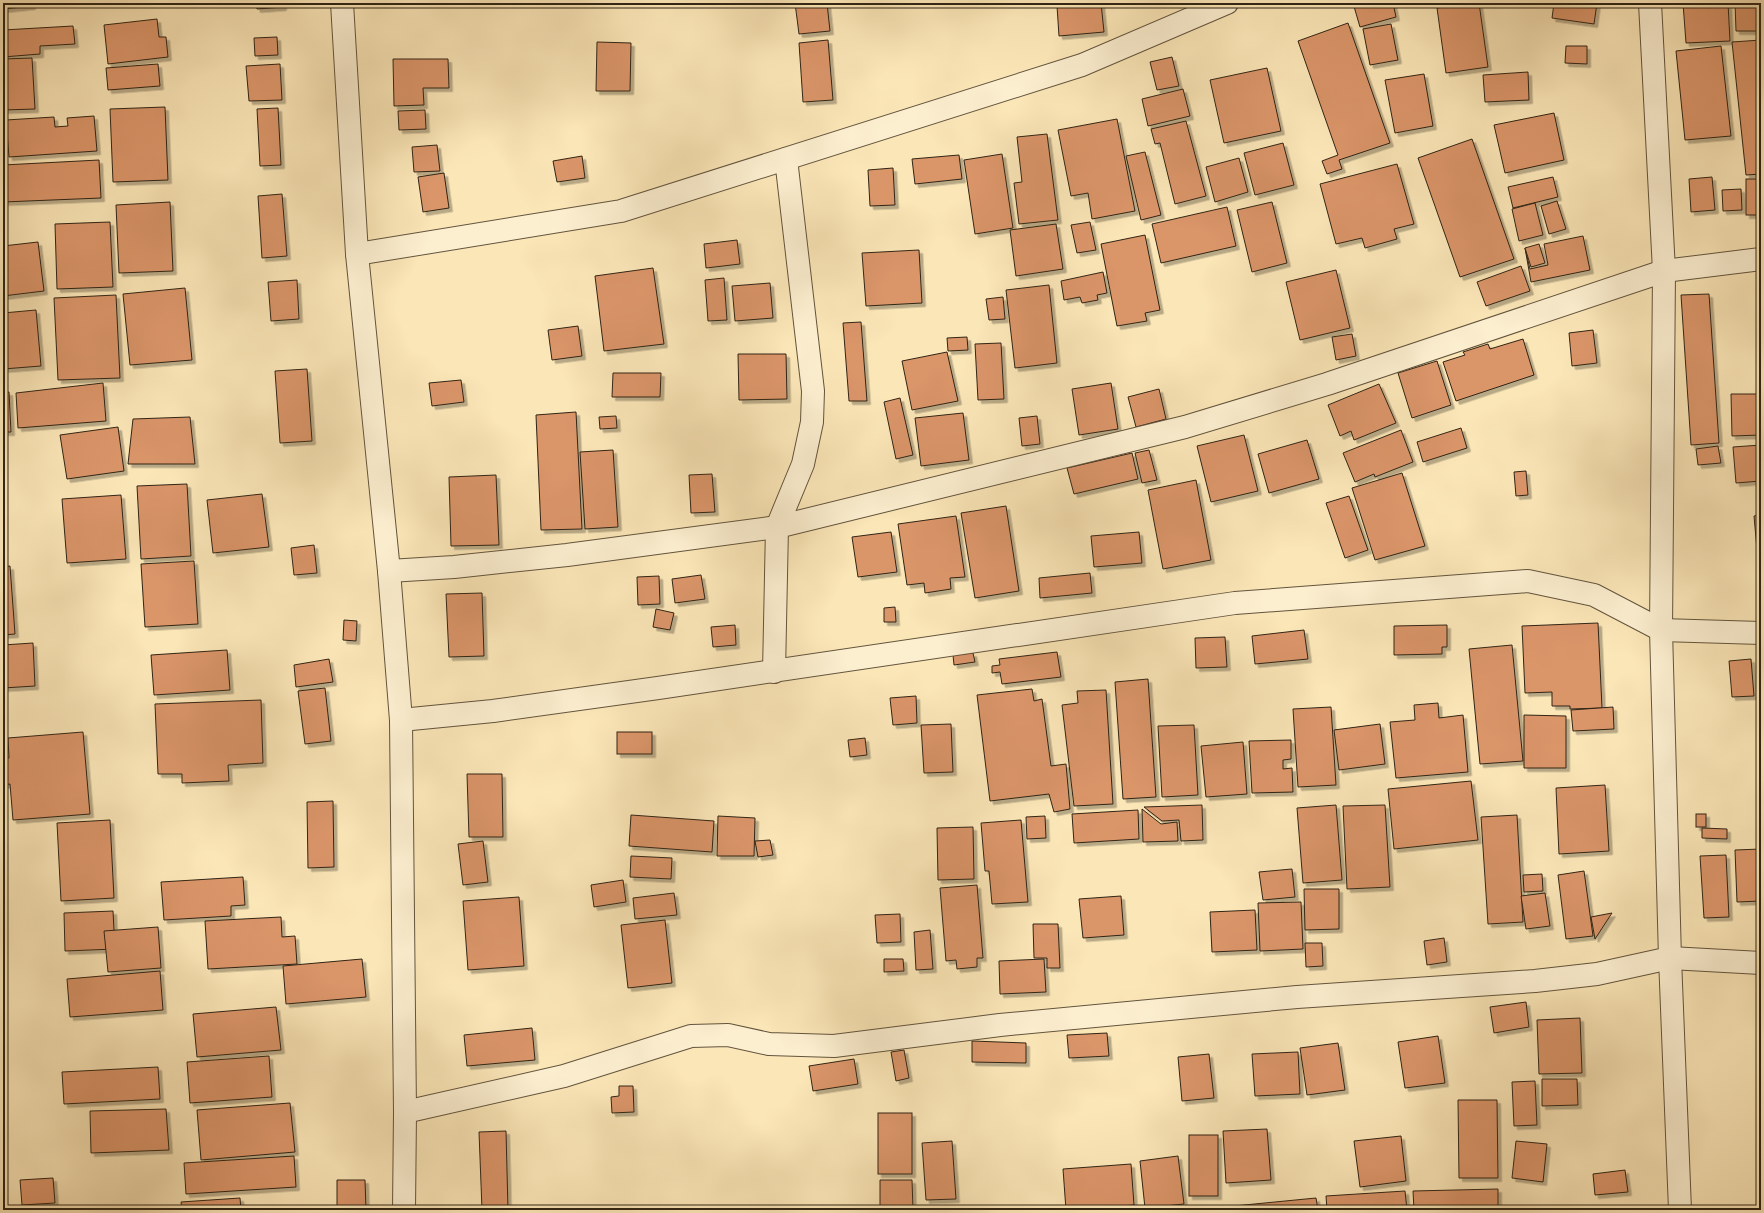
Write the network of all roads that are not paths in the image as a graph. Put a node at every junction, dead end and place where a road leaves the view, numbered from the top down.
1 (342, 3) edge
2 (1228, 3) edge
3 (1650, 3) edge
4 (786, 159) junction
5 (357, 254) junction
6 (1761, 259) edge
7 (1664, 271) junction
8 (777, 527) junction
9 (389, 572) junction
10 (1661, 630) junction
11 (1761, 633) edge
12 (774, 672) junction
13 (401, 720) junction
14 (1670, 958) junction
15 (1761, 963) edge
16 (405, 1112) junction
17 (404, 1210) edge
18 (1680, 1210) edge

1 - 5 street
2 - 4 street
3 - 7 street
4 - 5 street
4 - 8 street
5 - 9 street
6 - 7 street
7 - 8 street
7 - 10 street
8 - 9 street
8 - 12 street
9 - 13 street
10 - 11 street
10 - 12 street
10 - 14 street
12 - 13 street
13 - 16 street
14 - 15 street
14 - 16 street
14 - 18 street
16 - 17 street

